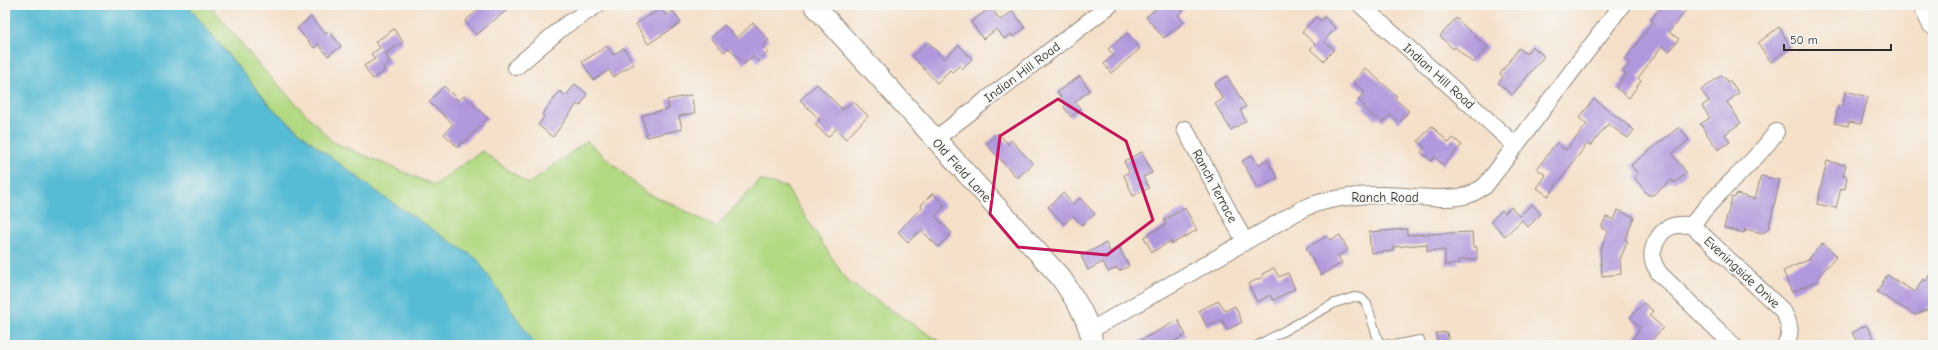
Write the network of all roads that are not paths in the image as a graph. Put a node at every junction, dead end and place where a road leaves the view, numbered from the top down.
1 (597, 5) edge
2 (814, 5) edge
3 (1110, 5) edge
4 (1361, 5) edge
5 (1622, 5) edge
6 (1924, 5) edge
7 (1933, 23) edge
8 (516, 67) dead end
9 (1186, 129) dead end
10 (1776, 132) dead end
11 (934, 140) junction
12 (1516, 146) junction
13 (1692, 225) junction
14 (1245, 242) junction
15 (1092, 338) edge
16 (1420, 340) dead end
17 (1258, 345) edge
18 (1733, 345) edge
19 (1785, 345) edge

1 - 8 street
2 - 11 street, Old Field Lane
3 - 11 street, Indian Hill Road
4 - 12 street, Indian Hill Road
5 - 12 street, Ranch Road
6 - 7 main road
9 - 14 street, Ranch Terrace
10 - 13 street
11 - 15 street, Old Field Lane
12 - 14 street, Ranch Road
13 - 18 street
13 - 19 street, Eveningside Drive
14 - 15 street, Ranch Road
16 - 17 lane

